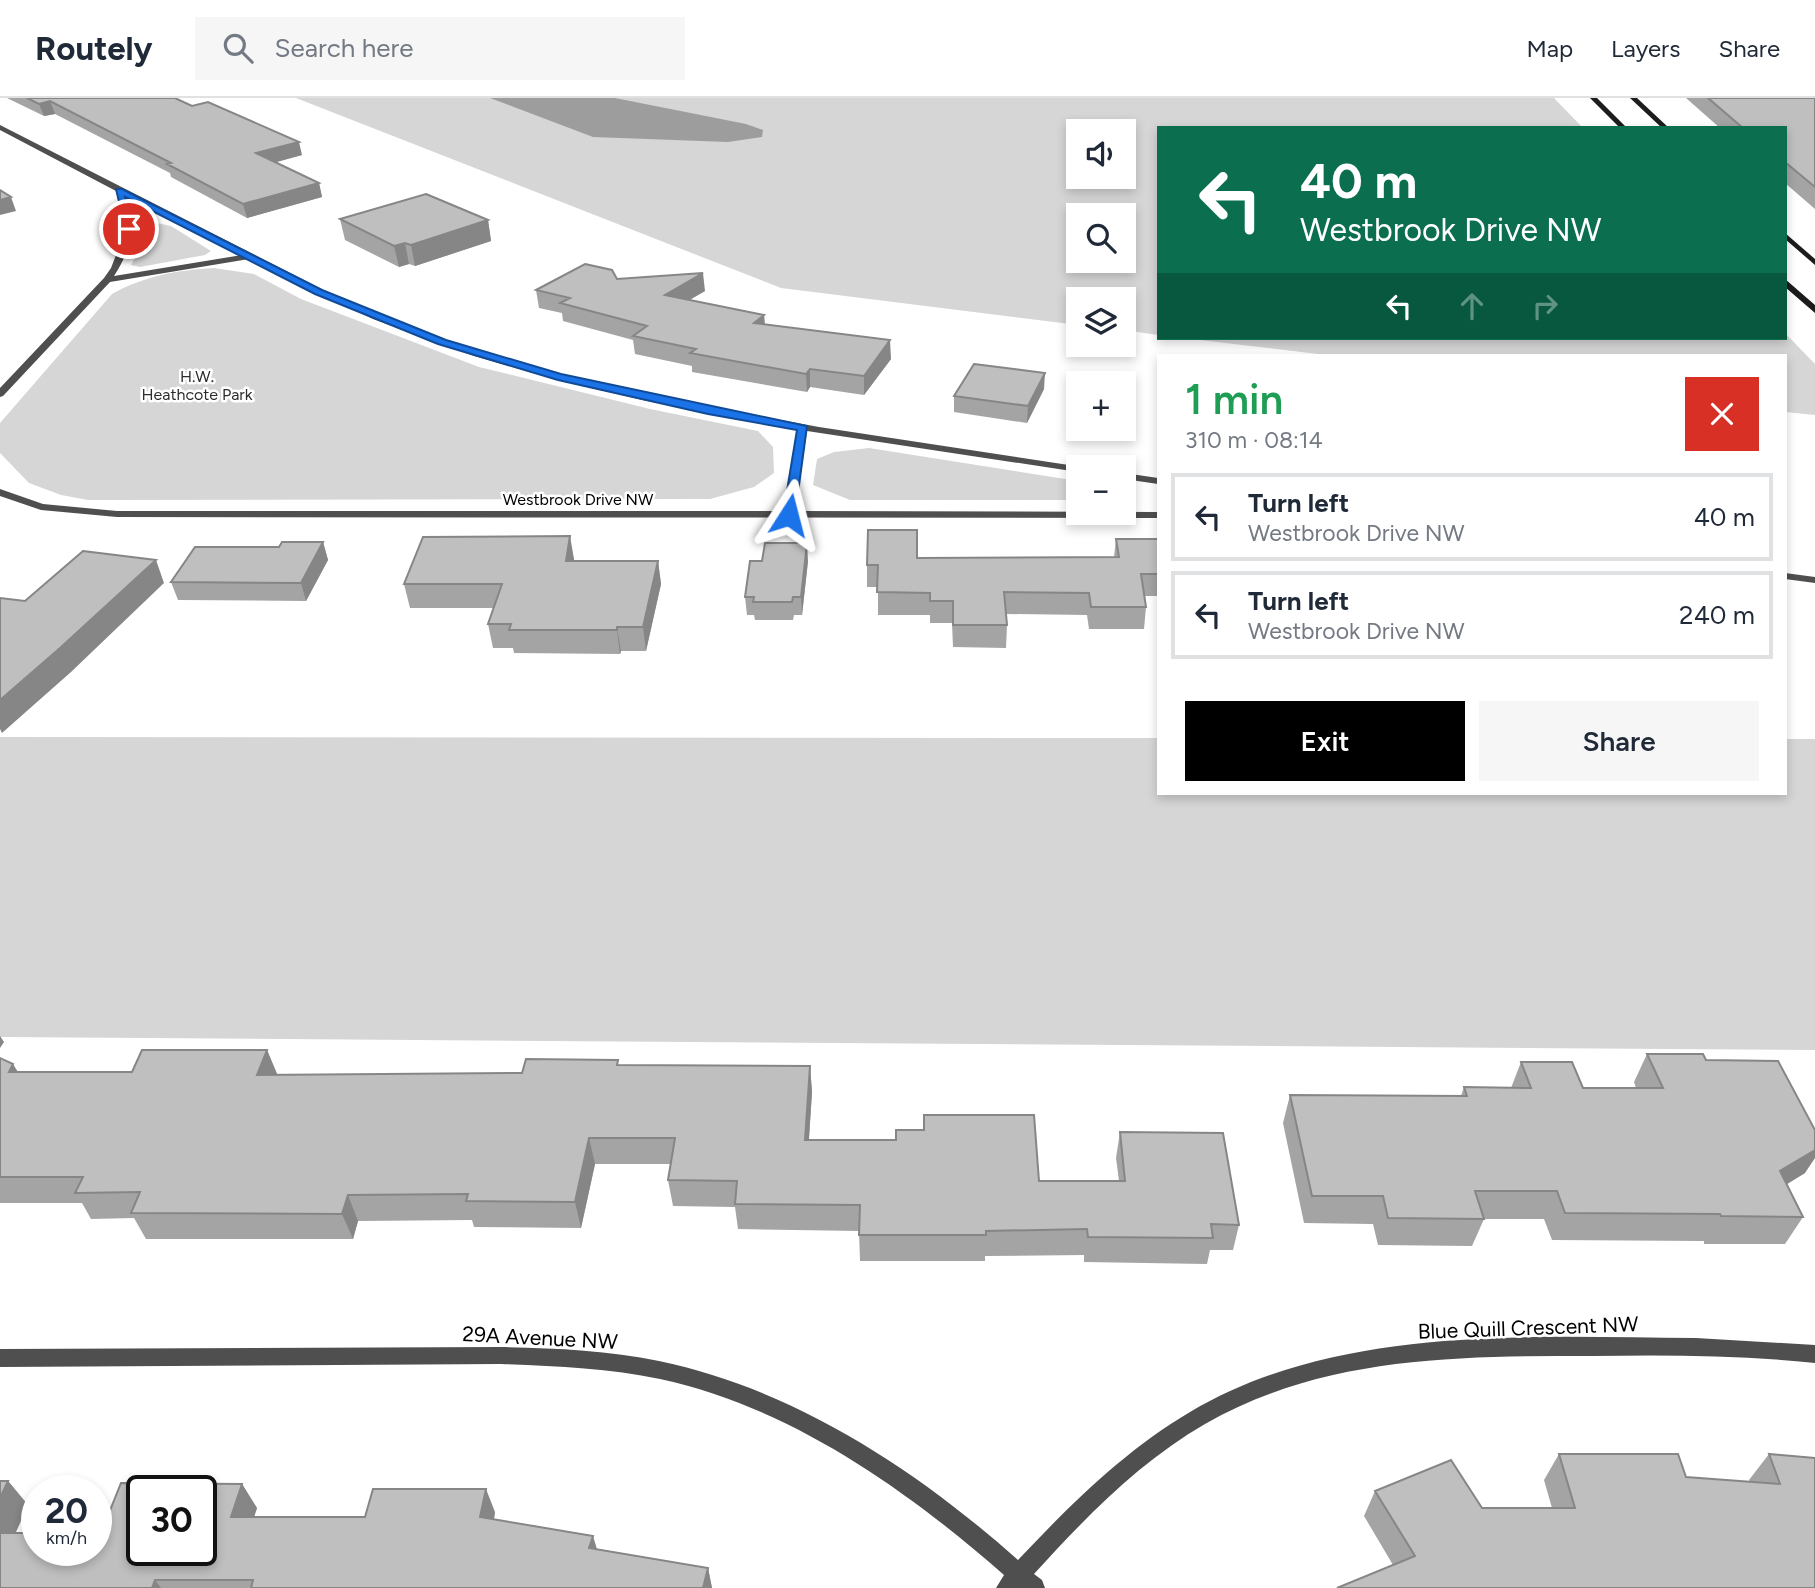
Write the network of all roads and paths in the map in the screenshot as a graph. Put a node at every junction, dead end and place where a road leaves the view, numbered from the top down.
1 (1593, 98) edge
2 (1633, 98) edge
3 (1623, 126) edge
4 (1663, 126) edge
5 (0, 127) edge
6 (119, 190) junction
7 (1787, 238) edge
8 (251, 256) junction
9 (1815, 263) edge
10 (107, 280) junction
11 (1787, 284) edge
12 (1815, 310) edge
13 (0, 394) edge
14 (803, 428) junction
15 (1066, 467) edge
16 (1136, 478) edge
17 (1157, 481) edge
18 (0, 492) edge
19 (789, 515) junction
20 (1157, 515) edge
21 (1787, 576) edge
22 (1815, 580) edge
23 (1815, 1354) edge
24 (0, 1358) edge
25 (1020, 1583) edge

1 - 3 main road
2 - 4 main road
5 - 6 street
6 - 8 street
6 - 10 street
7 - 9 main road
8 - 10 street
8 - 14 street
10 - 13 street
11 - 12 main road
14 - 15 street
14 - 19 street
16 - 17 street
18 - 19 street, Westbrook Drive NW
19 - 20 street, Westbrook Drive NW
21 - 22 street
23 - 25 street, Blue Quill Crescent NW
24 - 25 street, 29A Avenue NW

